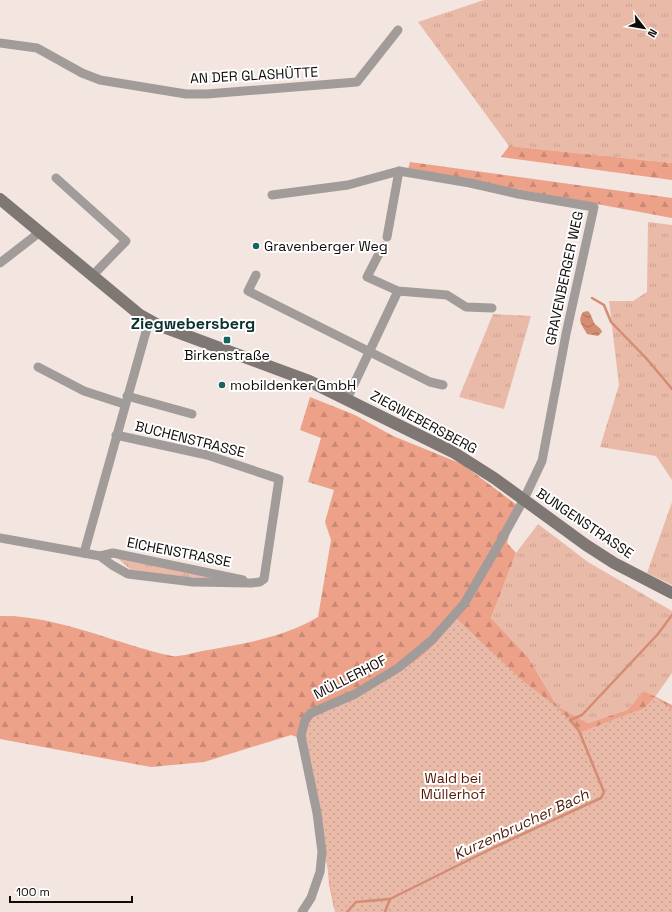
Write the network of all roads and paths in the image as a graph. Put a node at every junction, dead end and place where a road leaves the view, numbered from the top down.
1 (398, 30) dead end
2 (0, 43) edge
3 (399, 171) junction
4 (56, 178) dead end
5 (272, 195) dead end
6 (0, 199) edge
7 (40, 232) junction
8 (0, 263) edge
9 (256, 275) dead end
10 (92, 276) junction
11 (398, 291) junction
12 (492, 308) dead end
13 (150, 321) junction
14 (369, 352) junction
15 (38, 367) dead end
16 (443, 385) dead end
17 (347, 399) junction
18 (126, 400) junction
19 (192, 414) dead end
20 (116, 435) junction
21 (524, 499) junction
22 (0, 538) edge
23 (84, 553) junction
24 (100, 556) junction
25 (264, 580) joint
26 (252, 583) junction
27 (672, 593) edge
28 (302, 912) edge

1 - 2 street, AN DER GLASHÜTTE
3 - 5 street, GRAVENBERGER WEG
3 - 11 street
3 - 21 street, GRAVENBERGER WEG
4 - 10 street
6 - 7 main road, ZIEGWEBERSBERG
7 - 8 street
7 - 10 main road, ZIEGWEBERSBERG
9 - 14 street
10 - 13 main road, ZIEGWEBERSBERG
11 - 12 street
11 - 14 street
13 - 17 main road, ZIEGWEBERSBERG
13 - 18 street
14 - 16 street
14 - 17 street
15 - 18 street
17 - 21 main road, ZIEGWEBERSBERG
18 - 19 street
18 - 20 street
20 - 23 street
20 - 25 street, BUCHENSTRASSE
21 - 27 main road, BUNGENSTRASSE
21 - 28 street, MÜLLERHOF
22 - 23 street, EICHENSTRASSE
23 - 24 street, EICHENSTRASSE
24 - 26 street, EICHENSTRASSE
24 - 26 street, EICHENSTRASSE
25 - 26 street, EICHENSTRASSE

